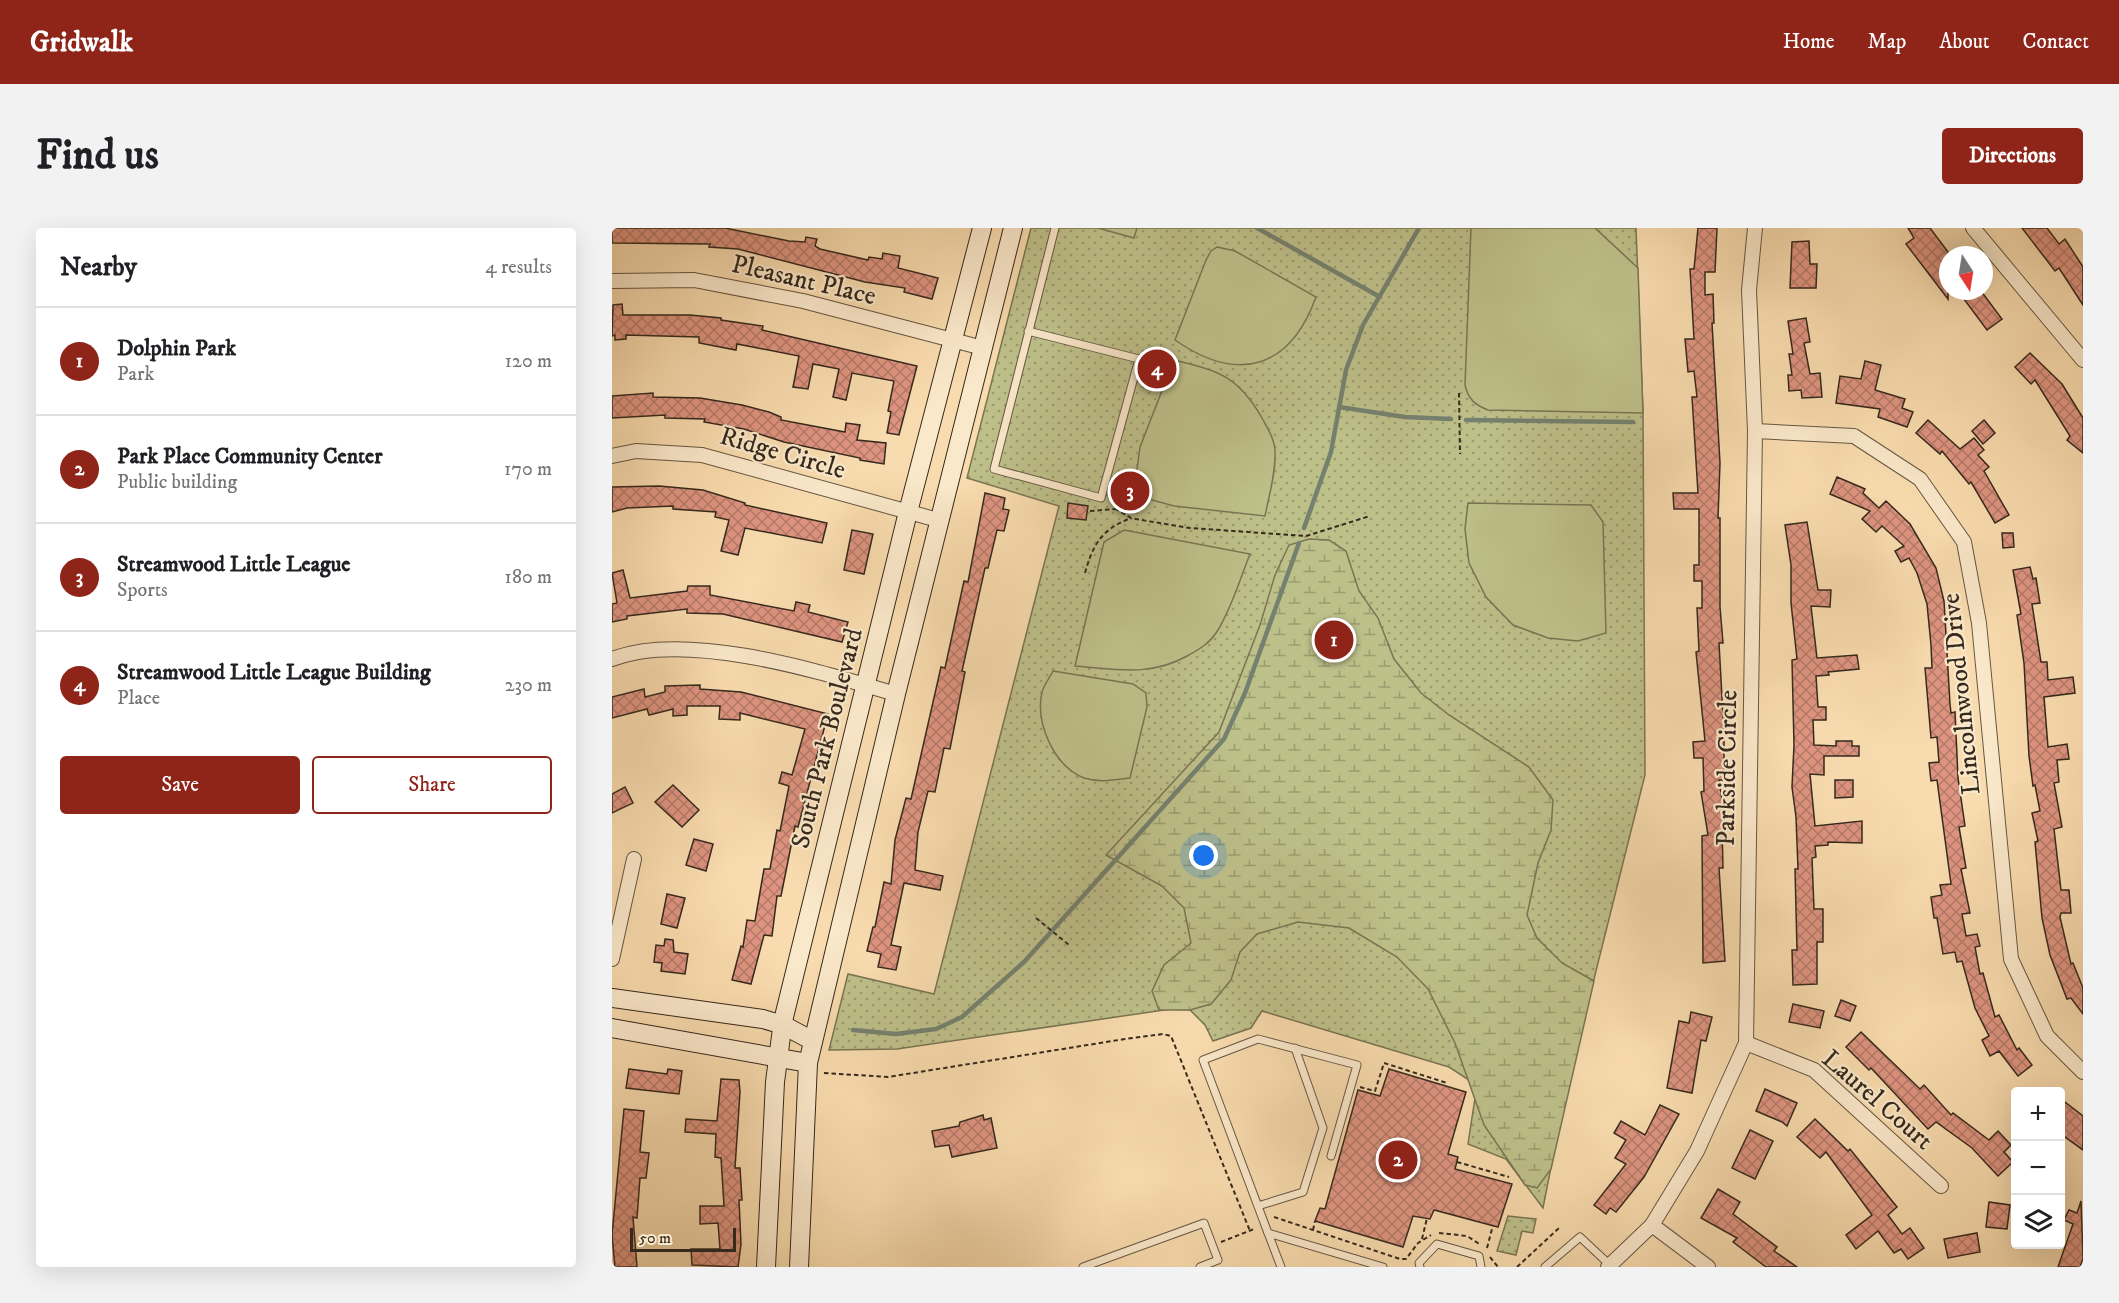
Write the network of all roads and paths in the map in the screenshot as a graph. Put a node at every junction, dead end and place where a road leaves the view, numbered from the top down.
1 (982, 228) edge
2 (1013, 228) edge
3 (1055, 228) edge
4 (1755, 228) edge
5 (1973, 228) edge
6 (612, 281) edge
7 (1028, 331) junction
8 (953, 340) junction
9 (983, 348) junction
10 (2083, 360) edge
11 (1459, 393) dead end
12 (1755, 431) junction
13 (1460, 454) dead end
14 (612, 456) edge
15 (1104, 487) junction
16 (1116, 509) junction
17 (1090, 511) dead end
18 (908, 512) junction
19 (1370, 516) dead end
20 (1131, 518) junction
21 (938, 520) junction
22 (1085, 573) dead end
23 (612, 659) edge
24 (865, 685) junction
25 (896, 694) junction
26 (634, 859) dead end
27 (1036, 918) dead end
28 (1069, 945) dead end
29 (612, 959) edge
30 (612, 998) edge
31 (783, 1025) junction
32 (612, 1028) edge
33 (813, 1041) junction
34 (1746, 1043) junction
35 (1295, 1048) junction
36 (777, 1056) junction
37 (807, 1068) junction
38 (2083, 1072) edge
39 (1447, 1083) dead end
40 (1352, 1085) junction
41 (1331, 1156) dead end
42 (1456, 1162) dead end
43 (1509, 1177) dead end
44 (1941, 1186) dead end
45 (1259, 1210) junction
46 (1427, 1218) dead end
47 (1315, 1221) dead end
48 (1265, 1225) junction
49 (1493, 1225) dead end
50 (1652, 1225) junction
51 (1558, 1228) dead end
52 (1312, 1230) junction
53 (1250, 1231) junction
54 (1268, 1233) junction
55 (1421, 1240) junction
56 (1212, 1246) junction
57 (1486, 1251) junction
58 (1609, 1266) edge
59 (766, 1267) edge
60 (799, 1267) edge
61 (1083, 1267) edge
62 (1200, 1267) edge
63 (1281, 1267) edge
64 (1383, 1267) edge
65 (1420, 1267) edge
66 (1481, 1267) edge
67 (1498, 1267) edge
68 (1517, 1267) edge
69 (1545, 1267) edge
70 (1708, 1267) edge

1 - 8 street, South Park Boulevard
2 - 9 street
3 - 7 lane
4 - 12 street, Parkside Circle
5 - 10 street
6 - 8 street, Pleasant Place
7 - 15 lane
7 - 15 lane
8 - 9 street, Pleasant Place
8 - 18 street, South Park Boulevard
9 - 21 street
11 - 13 path
12 - 34 street, Parkside Circle
12 - 38 street, Lincolnwood Drive
14 - 18 street, Ridge Circle
15 - 16 path
16 - 17 path
16 - 20 path
18 - 21 street, Ridge Circle
18 - 24 street, South Park Boulevard
19 - 20 path
20 - 22 path
21 - 25 street
23 - 24 street
24 - 25 street
24 - 31 street, South Park Boulevard
25 - 33 street
26 - 29 street
27 - 28 path
30 - 31 street
31 - 33 street
31 - 36 street, South Park Boulevard
32 - 36 street
33 - 37 street
34 - 44 street, Laurel Court
34 - 50 street, Parkside Circle
35 - 40 lane
35 - 45 lane
35 - 45 lane
36 - 37 street
36 - 59 street, South Park Boulevard
37 - 53 path
37 - 60 street
39 - 40 path
40 - 41 lane
42 - 43 path
45 - 48 lane
45 - 52 path
46 - 55 path
47 - 52 path
48 - 53 path
48 - 54 lane
49 - 57 path
50 - 58 street, Parkside Circle
50 - 70 street
51 - 68 path
52 - 55 path
53 - 56 path
54 - 63 lane
54 - 64 lane
55 - 57 path
56 - 61 lane
56 - 62 lane
57 - 67 path
58 - 69 lane
65 - 66 lane

